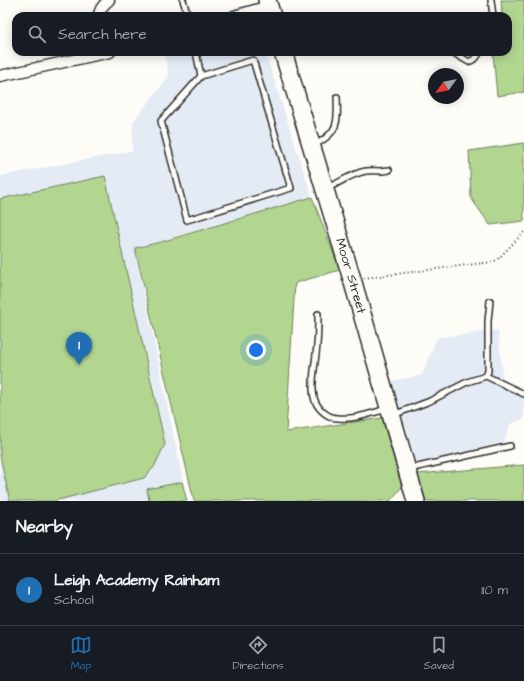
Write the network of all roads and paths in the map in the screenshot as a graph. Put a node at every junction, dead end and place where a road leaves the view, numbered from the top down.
1 (108, 0) edge
2 (183, 0) edge
3 (491, 0) edge
4 (269, 7) edge
5 (100, 12) edge
6 (187, 12) edge
7 (250, 12) edge
8 (492, 12) edge
9 (90, 56) edge
10 (197, 56) edge
11 (284, 56) edge
12 (459, 56) edge
13 (477, 56) edge
14 (0, 76) edge
15 (201, 76) junction
16 (337, 97) dead end
17 (312, 146) junction
18 (389, 170) dead end
19 (325, 190) junction
20 (524, 232) edge
21 (352, 279) junction
22 (490, 301) dead end
23 (318, 314) dead end
24 (486, 376) junction
25 (524, 394) edge
26 (391, 412) junction
27 (510, 446) dead end
28 (407, 469) junction
29 (416, 501) edge

1 - 5 street
2 - 6 lane
3 - 8 lane
4 - 7 street
9 - 14 street
10 - 15 lane
11 - 17 main road, Moor Street
12 - 13 lane
15 - 15 lane
16 - 17 lane
17 - 19 main road, Moor Street
18 - 19 lane
19 - 21 main road, Moor Street
20 - 21 path
21 - 26 main road, Moor Street
22 - 24 lane
23 - 26 lane
24 - 25 lane
24 - 26 lane
26 - 28 main road, Moor Street
27 - 28 lane
28 - 29 main road, Moor Street

